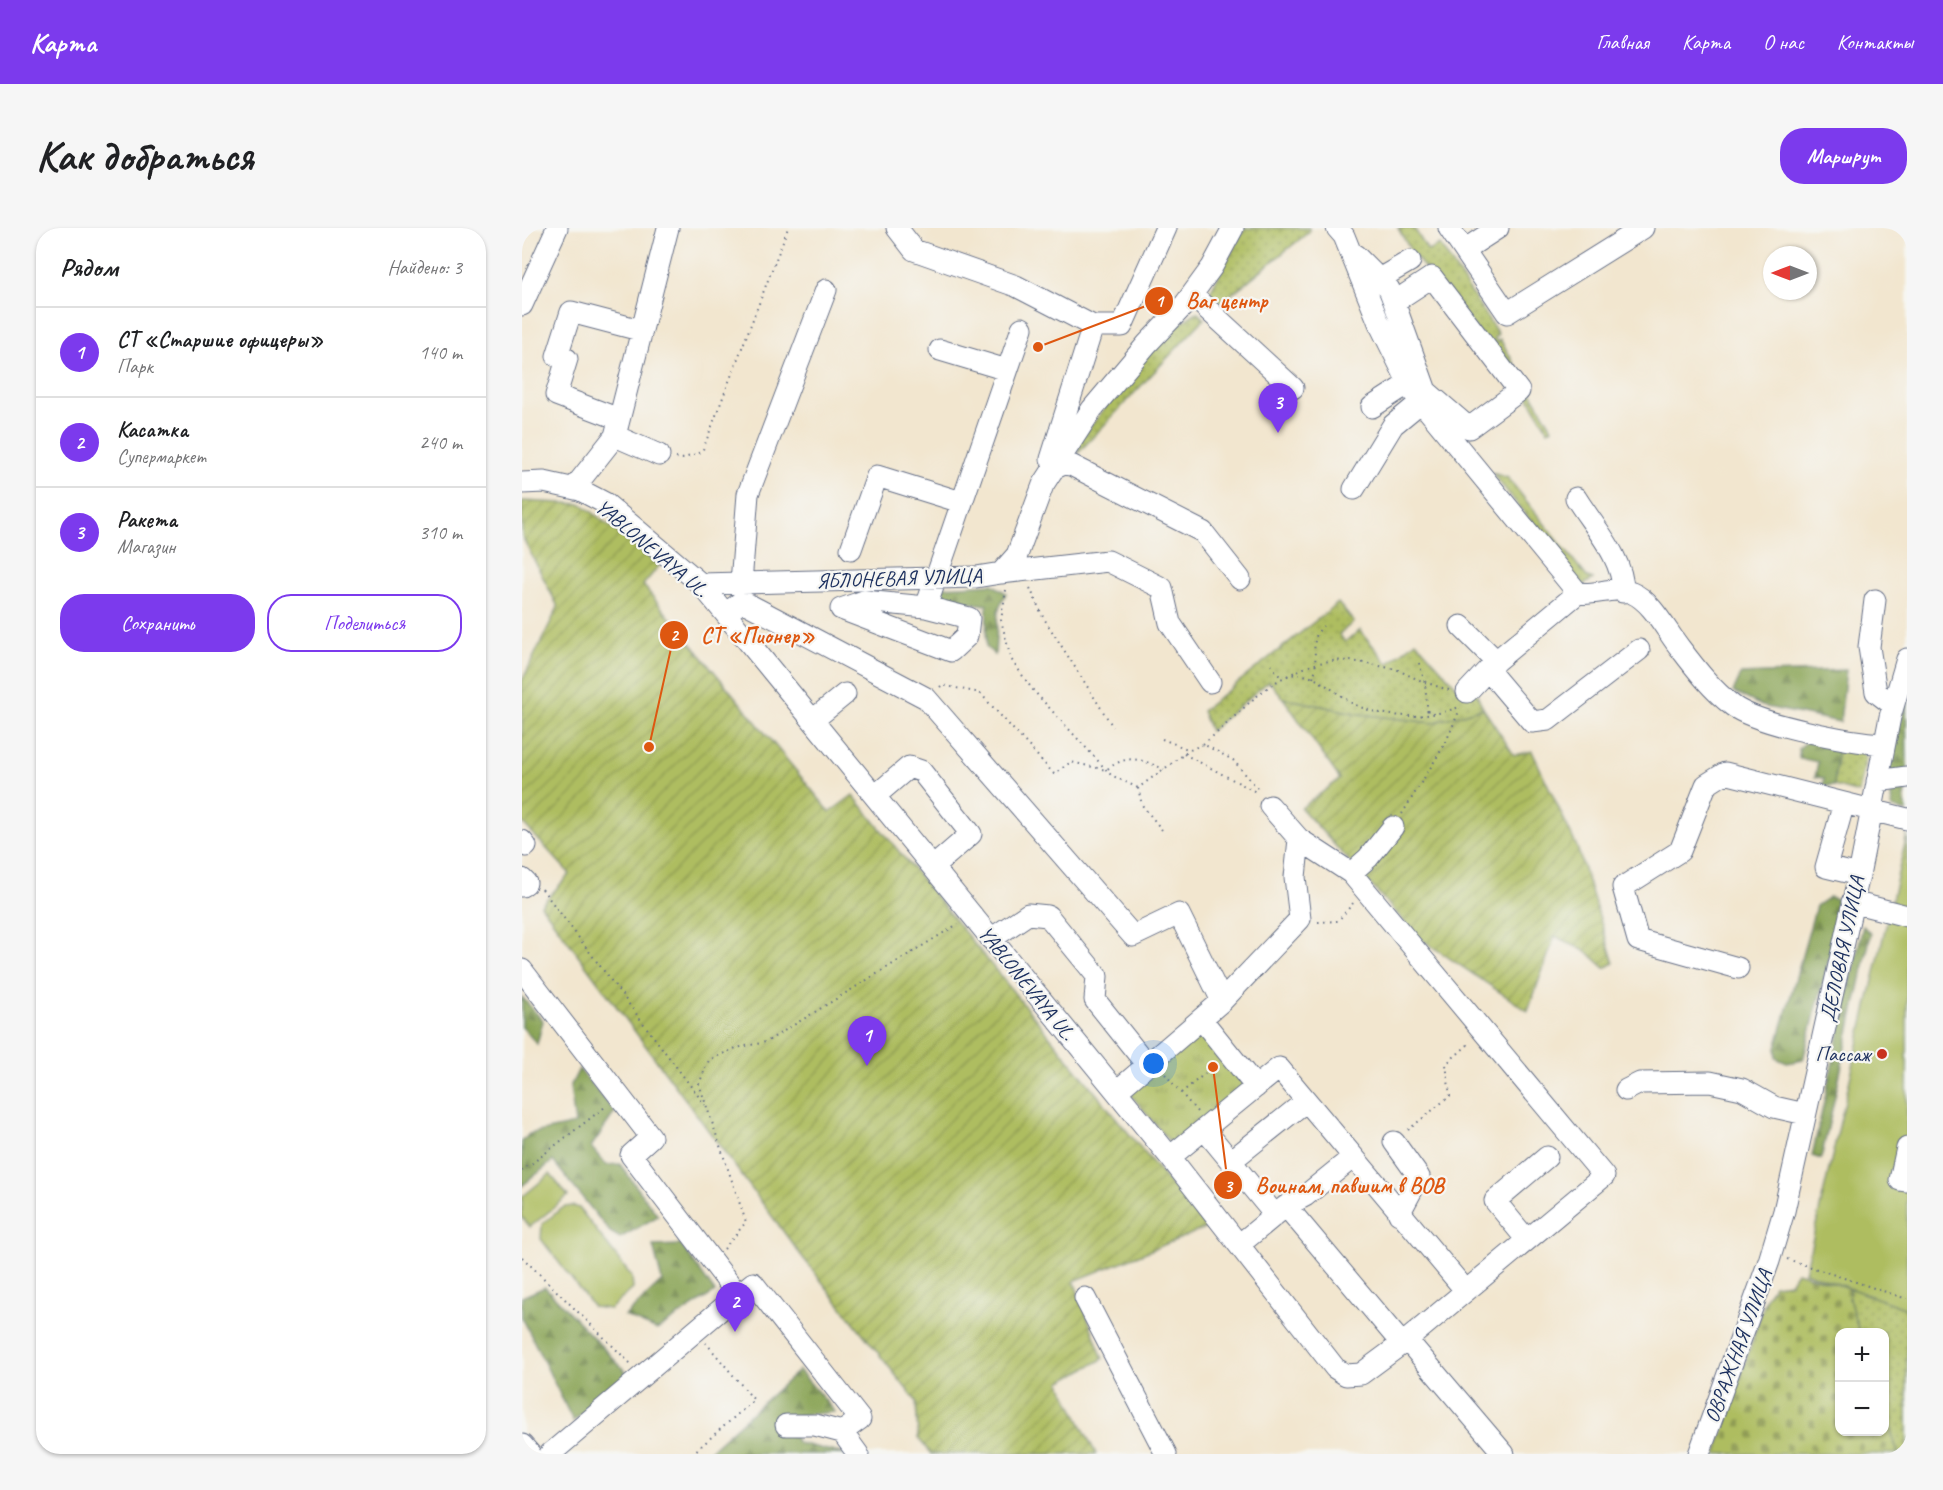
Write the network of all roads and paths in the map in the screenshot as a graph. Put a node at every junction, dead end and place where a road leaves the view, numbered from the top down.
1 (557, 228) edge
2 (668, 228) edge
3 (788, 228) edge
4 (897, 228) edge
5 (1166, 228) edge
6 (1233, 228) edge
7 (1337, 228) edge
8 (1449, 228) edge
9 (1498, 228) edge
10 (1643, 228) edge
11 (1349, 249) junction
12 (1464, 250) junction
13 (1410, 261) dead end
14 (1380, 279) junction
15 (825, 290) dead end
16 (1192, 295) junction
17 (1394, 302) junction
18 (522, 305) edge
19 (1093, 326) junction
20 (1022, 328) dead end
21 (640, 330) junction
22 (940, 350) dead end
23 (1007, 370) junction
24 (1408, 383) junction
25 (1293, 388) dead end
26 (1421, 402) junction
27 (1372, 407) dead end
28 (617, 428) junction
29 (659, 455) joint
30 (1048, 477) junction
31 (522, 483) edge
32 (573, 489) junction
33 (1354, 489) dead end
34 (1576, 498) dead end
35 (961, 502) junction
36 (851, 549) dead end
37 (1012, 573) junction
38 (935, 577) junction
39 (1240, 579) dead end
40 (741, 583) junction
41 (701, 584) junction
42 (1623, 592) junction
43 (1578, 593) junction
44 (1875, 600) dead end
45 (926, 607) junction
46 (726, 614) junction
47 (1323, 626) dead end
48 (1461, 626) dead end
49 (1639, 650) dead end
50 (1907, 659) edge
51 (1317, 663) junction
52 (1419, 663) dead end
53 (1271, 665) dead end
54 (1492, 666) junction
55 (1287, 676) junction
56 (1313, 679) junction
57 (1282, 680) junction
58 (1210, 682) dead end
59 (1425, 683) junction
60 (1467, 692) joint
61 (846, 694) dead end
62 (926, 698) junction
63 (1893, 705) junction
64 (1428, 716) junction
65 (813, 720) junction
66 (1113, 726) dead end
67 (1162, 740) dead end
68 (1203, 744) junction
69 (1884, 744) junction
70 (1190, 750) junction
71 (1184, 754) junction
72 (1164, 769) junction
73 (1106, 770) junction
74 (1907, 777) edge
75 (1877, 781) junction
76 (1138, 788) junction
77 (875, 796) junction
78 (1267, 800) junction
79 (1844, 803) junction
80 (1872, 811) junction
81 (1907, 819) edge
82 (1393, 827) joint
83 (1162, 830) dead end
84 (1299, 839) junction
85 (933, 867) junction
86 (1351, 873) junction
87 (1859, 875) junction
88 (523, 883) edge
89 (1364, 890) junction
90 (1852, 903) junction
91 (972, 915) junction
92 (1907, 916) edge
93 (1300, 919) junction
94 (992, 939) junction
95 (1738, 968) dead end
96 (522, 970) edge
97 (1222, 1001) junction
98 (1202, 1020) junction
99 (1483, 1031) junction
100 (1151, 1063) junction
101 (1213, 1067) dead end
102 (1256, 1087) junction
103 (1626, 1090) dead end
104 (1117, 1091) junction
105 (1181, 1093) junction
106 (619, 1096) junction
107 (1306, 1101) junction
108 (707, 1107) junction
109 (1805, 1114) junction
110 (1208, 1128) junction
111 (1394, 1142) joint
112 (1907, 1148) edge
113 (1170, 1157) junction
114 (1547, 1157) dead end
115 (1352, 1158) junction
116 (1231, 1161) junction
117 (522, 1171) edge
118 (1907, 1181) edge
119 (1281, 1210) junction
120 (1400, 1214) junction
121 (1527, 1240) junction
122 (1240, 1244) junction
123 (1778, 1248) junction
124 (522, 1257) edge
125 (713, 1263) junction
126 (1466, 1291) junction
127 (738, 1295) junction
128 (1085, 1298) dead end
129 (1907, 1299) edge
130 (695, 1329) junction
131 (1407, 1340) junction
132 (642, 1375) junction
133 (786, 1425) dead end
134 (842, 1432) junction
135 (522, 1445) edge
136 (530, 1454) edge
137 (550, 1454) edge
138 (693, 1454) edge
139 (858, 1454) edge
140 (1166, 1454) edge
141 (1504, 1454) edge
142 (1699, 1454) edge

1 - 18 street
2 - 21 street
3 - 29 path
4 - 19 street
5 - 19 street
6 - 16 street, ЯБЛОНЕВАЯ УЛИЦА
7 - 11 street
8 - 12 street
9 - 12 street
10 - 12 street
11 - 14 street
11 - 24 street
13 - 14 street
14 - 17 street
15 - 40 street
16 - 25 street
16 - 30 street, ЯБЛОНЕВАЯ УЛИЦА
17 - 17 street
19 - 30 street
20 - 23 street
21 - 28 street
21 - 28 street
22 - 23 street
23 - 35 street
24 - 26 street
24 - 27 street
26 - 33 street
26 - 43 street
28 - 29 street
28 - 32 street
30 - 37 street, ЯБЛОНЕВАЯ УЛИЦА
30 - 39 street
31 - 32 street, YABLONEVAYA UL.
32 - 41 street, YABLONEVAYA UL.
34 - 42 street
35 - 36 street
35 - 38 street
37 - 38 street, ЯБЛОНЕВАЯ УЛИЦА
37 - 58 street
37 - 66 path
37 - 73 path
38 - 40 street, ЯБЛОНЕВАЯ УЛИЦА
38 - 45 street
40 - 41 street, ЯБЛОНЕВАЯ УЛИЦА
41 - 46 street, YABLONEVAYA UL.
42 - 43 street
42 - 69 street
43 - 54 street
44 - 63 street
45 - 45 street
46 - 62 street
46 - 65 street, YABLONEVAYA UL.
47 - 51 path
48 - 54 street
49 - 54 street
50 - 63 street, ДЕЛОВАЯ УЛИЦА
51 - 55 path
51 - 56 path
51 - 59 path
52 - 59 path
53 - 57 path
54 - 60 street
55 - 56 path
55 - 57 path
56 - 64 path
57 - 68 path
59 - 60 path
59 - 64 path
61 - 65 street
62 - 73 path
62 - 97 street
63 - 69 street, ДЕЛОВАЯ УЛИЦА
64 - 82 path
65 - 77 street, YABLONEVAYA UL.
67 - 70 path
68 - 70 path
68 - 78 path
69 - 75 street, ДЕЛОВАЯ УЛИЦА
70 - 71 path
71 - 72 path
71 - 78 path
72 - 73 path
72 - 76 path
73 - 76 path
74 - 75 street
75 - 80 street, ДЕЛОВАЯ УЛИЦА
76 - 83 path
77 - 85 street, YABLONEVAYA UL.
77 - 85 street
78 - 84 street
79 - 80 street
79 - 87 street
79 - 95 street
80 - 81 street
80 - 87 street, ДЕЛОВАЯ УЛИЦА
82 - 86 street
84 - 86 street
84 - 93 street
85 - 91 street, YABLONEVAYA UL.
86 - 89 street
87 - 90 street, ДЕЛОВАЯ УЛИЦА
88 - 108 path
89 - 93 path
89 - 99 street
90 - 92 street
90 - 109 street, ДЕЛОВАЯ УЛИЦА
91 - 94 street, YABLONEVAYA UL.
91 - 108 path
93 - 97 street
94 - 100 street
94 - 104 street, YABLONEVAYA UL.
96 - 106 street
97 - 98 street
98 - 100 street
98 - 102 street
99 - 111 path
99 - 121 street
100 - 104 street
100 - 105 path
101 - 105 path
102 - 107 street
102 - 110 street
103 - 109 street
104 - 113 street, YABLONEVAYA UL.
105 - 110 path
106 - 117 path
106 - 125 street
107 - 115 street
107 - 116 street
108 - 125 path
109 - 123 street, ДЕЛОВАЯ УЛИЦА
110 - 113 street
110 - 116 street
111 - 120 street
112 - 118 street
113 - 122 street, YABLONEVAYA UL.
114 - 121 street
115 - 119 street
115 - 120 street
116 - 119 street
119 - 122 street
119 - 131 street
120 - 126 street
121 - 126 street
122 - 131 street, YABLONEVAYA UL.
123 - 129 path
123 - 142 street, ОВРАЖНАЯ УЛИЦА
124 - 132 path
125 - 127 street
126 - 131 street
127 - 130 street
127 - 134 street
128 - 140 street
130 - 132 street
130 - 138 path
131 - 141 street
132 - 137 street
133 - 134 street
134 - 139 street
135 - 136 street

